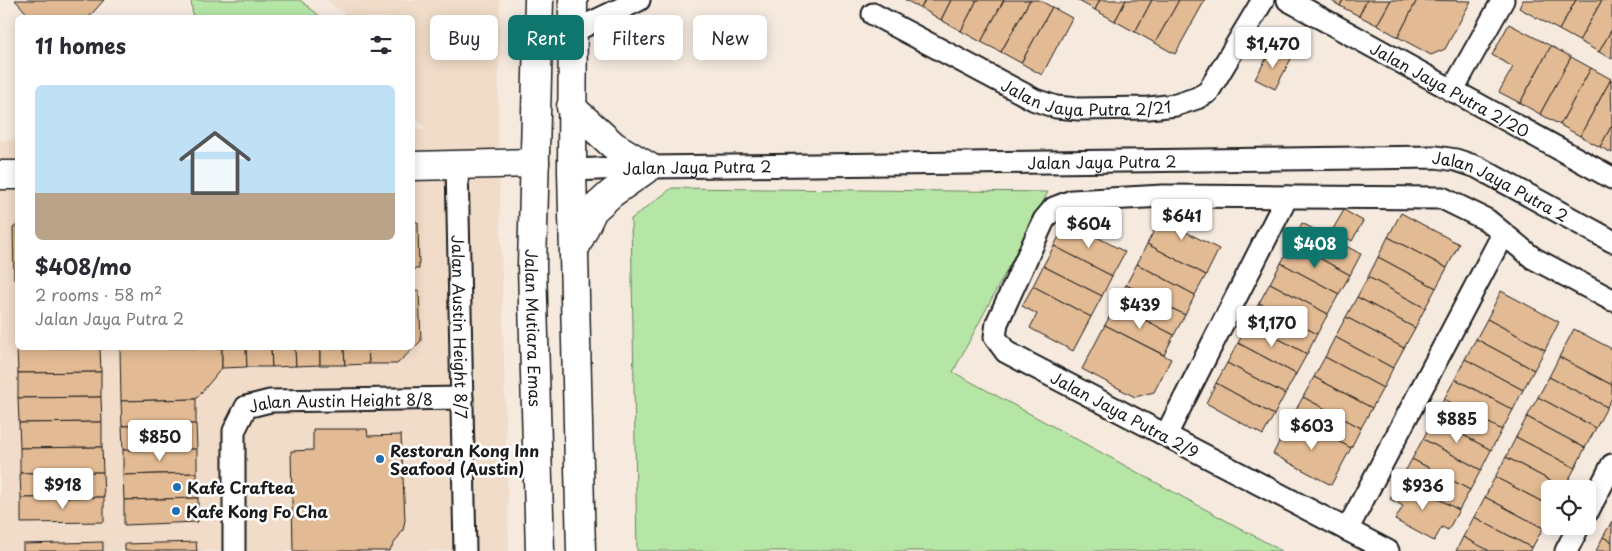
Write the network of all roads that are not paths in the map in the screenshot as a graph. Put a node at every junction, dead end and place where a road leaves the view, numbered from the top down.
1 (539, 0) edge
2 (573, 0) edge
3 (639, 0) edge
4 (1263, 0) edge
5 (1288, 0) edge
6 (1503, 0) edge
7 (873, 14) dead end
8 (573, 15) edge
9 (584, 26) edge
10 (572, 60) edge
11 (1452, 91) junction
12 (537, 104) junction
13 (571, 106) junction
14 (535, 163) junction
15 (457, 165) junction
16 (415, 166) edge
17 (649, 167) junction
18 (572, 170) junction
19 (0, 175) edge
20 (15, 175) edge
21 (1612, 178) edge
22 (1287, 197) junction
23 (1503, 234) junction
24 (1612, 241) edge
25 (573, 252) junction
26 (532, 266) junction
27 (1612, 300) edge
28 (462, 398) junction
29 (1166, 435) junction
30 (1612, 464) edge
31 (1596, 495) edge
32 (1347, 530) junction
33 (1574, 535) edge
34 (234, 551) edge
35 (465, 551) edge
36 (540, 551) edge
37 (581, 551) edge
38 (1388, 551) edge
39 (1566, 551) edge

1 - 12 main road, Jalan Mutiara Emas
2 - 8 main road
3 - 9 street
4 - 7 street, Jalan Jaya Putra 2/21
5 - 11 street, Jalan Jaya Putra 2/20
6 - 11 street
10 - 13 main road
11 - 21 street, Jalan Jaya Putra 2/20
12 - 14 main road, Jalan Mutiara Emas
12 - 18 main road
13 - 17 main road
13 - 18 main road
14 - 15 main road
14 - 26 main road, Jalan Mutiara Emas
15 - 16 main road
15 - 28 street, Jalan Austin Height 8/7
17 - 18 street, Jalan Jaya Putra 2
17 - 24 street, Jalan Jaya Putra 2
17 - 25 main road
18 - 25 main road
18 - 26 main road
19 - 20 main road
22 - 23 street
22 - 29 street
22 - 29 street, Jalan Jaya Putra 2/9
23 - 27 street
23 - 32 street
25 - 37 main road
26 - 36 main road, Jalan Mutiara Emas
28 - 34 street, Jalan Austin Height 8/8
28 - 35 street, Jalan Austin Height 8/7
29 - 32 street, Jalan Jaya Putra 2/9
30 - 31 street
32 - 38 street, Jalan Jaya Putra 2/9
33 - 39 street

